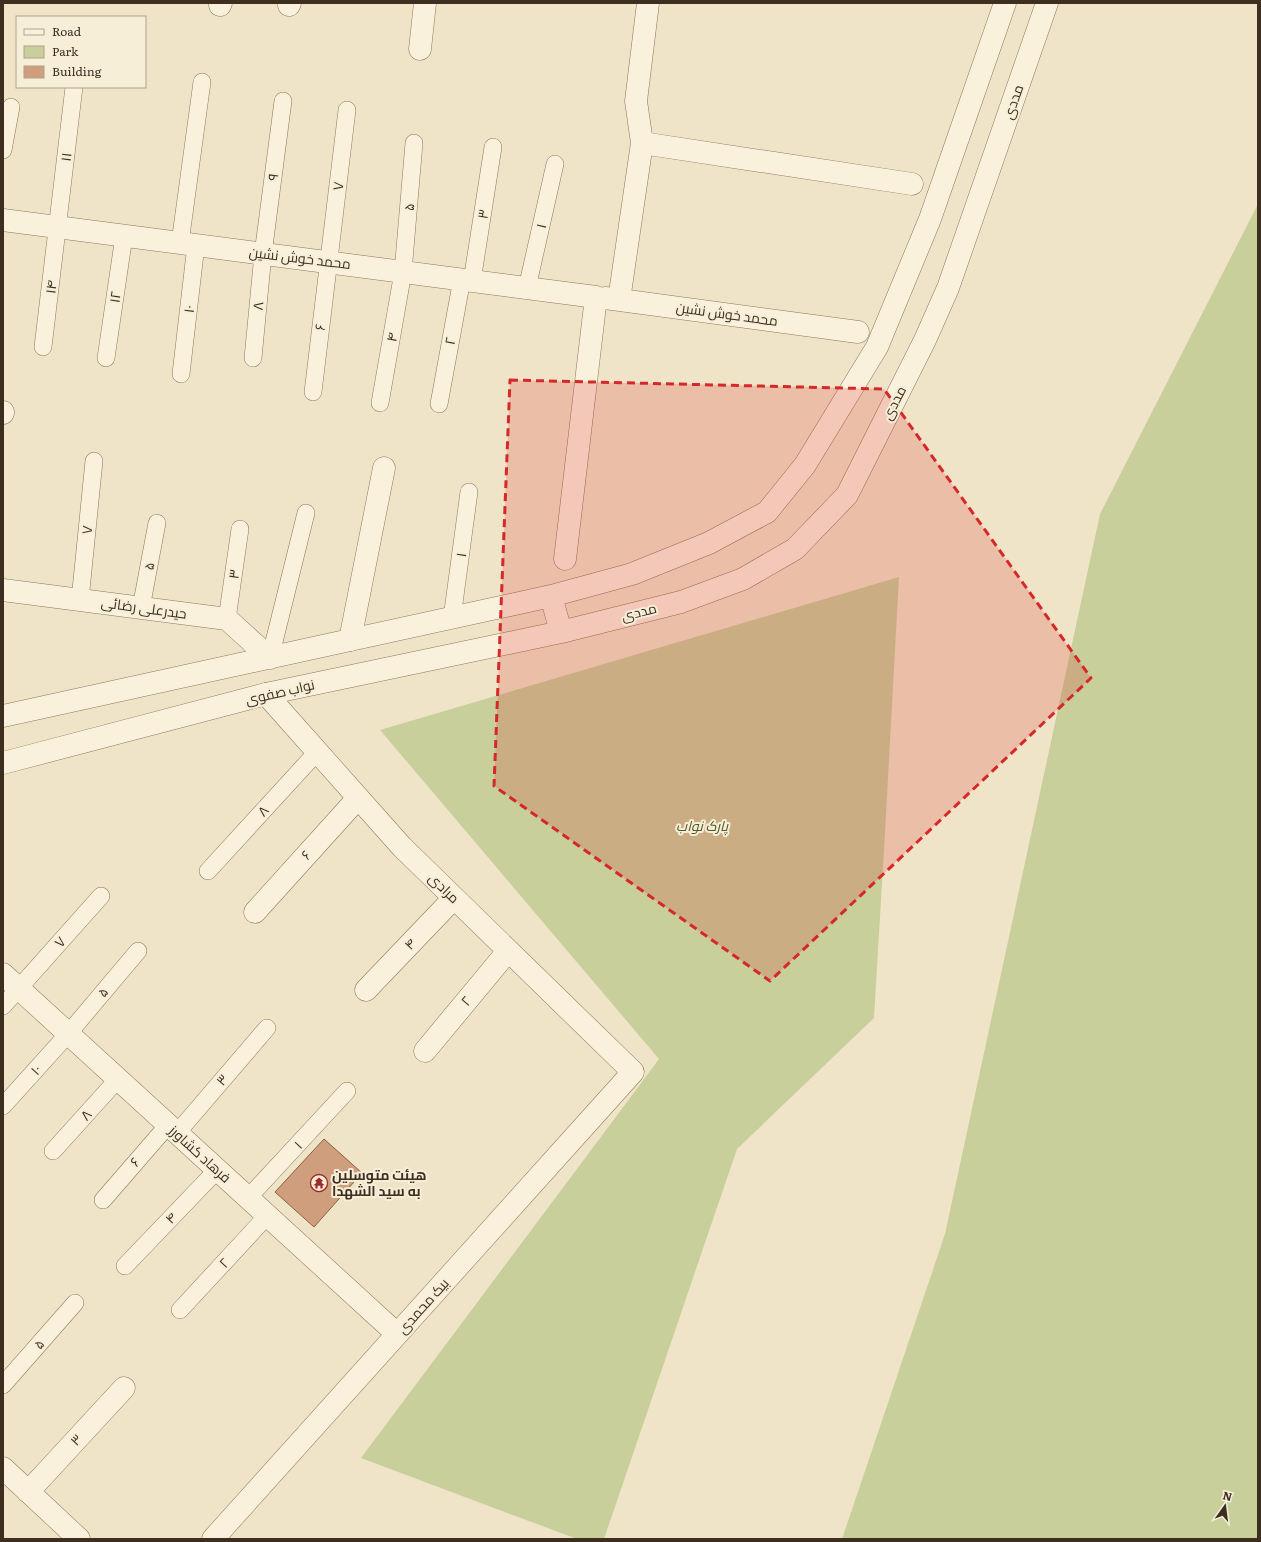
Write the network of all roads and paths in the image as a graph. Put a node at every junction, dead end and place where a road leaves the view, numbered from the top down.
1 (425, 3) edge
2 (648, 3) edge
3 (1005, 3) edge
4 (1047, 3) edge
5 (420, 49) dead end
6 (202, 82) dead end
7 (74, 88) edge
8 (283, 101) dead end
9 (11, 107) dead end
10 (347, 110) dead end
11 (414, 143) dead end
12 (642, 143) junction
13 (493, 146) dead end
14 (3, 150) edge
15 (555, 164) dead end
16 (912, 184) dead end
17 (3, 220) edge
18 (58, 227) junction
19 (124, 236) junction
20 (188, 244) junction
21 (264, 254) junction
22 (328, 262) junction
23 (403, 272) junction
24 (467, 280) junction
25 (527, 288) junction
26 (596, 297) junction
27 (619, 300) junction
28 (858, 332) dead end
29 (43, 347) dead end
30 (106, 358) dead end
31 (253, 358) dead end
32 (181, 374) dead end
33 (313, 392) dead end
34 (380, 402) dead end
35 (439, 404) dead end
36 (94, 461) dead end
37 (384, 468) dead end
38 (469, 492) dead end
39 (306, 513) dead end
40 (158, 524) dead end
41 (240, 529) dead end
42 (565, 559) dead end
43 (3, 590) edge
44 (551, 596) junction
45 (80, 600) junction
46 (141, 608) junction
47 (452, 618) junction
48 (227, 620) junction
49 (560, 632) junction
50 (350, 640) junction
51 (270, 658) junction
52 (266, 694) junction
53 (3, 716) edge
54 (317, 752) junction
55 (3, 763) edge
56 (358, 798) junction
57 (208, 871) dead end
58 (101, 896) dead end
59 (454, 898) junction
60 (255, 912) dead end
61 (138, 951) dead end
62 (508, 951) junction
63 (11, 981) edge
64 (366, 990) dead end
65 (3, 1006) edge
66 (268, 1028) dead end
67 (68, 1034) junction
68 (425, 1051) dead end
69 (633, 1072) joint
70 (118, 1079) junction
71 (348, 1091) dead end
72 (3, 1106) edge
73 (172, 1129) junction
74 (53, 1151) dead end
75 (217, 1170) junction
76 (248, 1198) junction
77 (103, 1200) dead end
78 (267, 1216) junction
79 (125, 1266) dead end
80 (75, 1303) dead end
81 (180, 1310) dead end
82 (397, 1334) junction
83 (3, 1385) edge
84 (124, 1388) dead end
85 (3, 1468) edge
86 (28, 1492) junction
87 (79, 1539) edge
88 (213, 1539) edge

1 - 5 street
2 - 12 street
3 - 44 street
4 - 49 street, مددی
6 - 20 lane, ۱۰
7 - 18 lane, ۱۱
8 - 21 lane, ۹
9 - 14 lane
10 - 22 lane, ۷
11 - 23 lane, ۵
12 - 16 street
12 - 27 street
13 - 24 lane, ۳
15 - 25 lane, ۱
17 - 18 street, محمد خوش نشین
18 - 19 street, محمد خوش نشین
18 - 29 lane, ۱۴
19 - 20 street, محمد خوش نشین
19 - 30 lane, ۱۲
20 - 21 street, محمد خوش نشین
20 - 32 lane, ۱۰
21 - 22 street, محمد خوش نشین
21 - 31 lane, ۸
22 - 23 street, محمد خوش نشین
22 - 33 lane, ۶
23 - 24 street, محمد خوش نشین
23 - 34 lane, ۴
24 - 25 street, محمد خوش نشین
24 - 35 lane, ۲
25 - 26 street, محمد خوش نشین
26 - 27 street, محمد خوش نشین
26 - 42 street
27 - 28 street, محمد خوش نشین
36 - 45 lane, ۷
37 - 50 street
38 - 47 lane, ۱
39 - 51 lane
40 - 46 lane, ۵
41 - 48 lane, ۳
43 - 45 street, حیدرعلی رضائی
44 - 47 street
44 - 49 street
45 - 46 street, حیدرعلی رضائی
46 - 48 street, حیدرعلی رضائی
47 - 50 street
48 - 51 street
49 - 52 street, نواب صفوی
50 - 51 street
51 - 53 street
52 - 54 street, مرادی
52 - 55 street, نواب صفوی
54 - 56 street, مرادی
54 - 57 lane, ۸
56 - 59 street, مرادی
56 - 60 street, ۶
58 - 63 lane, ۷
59 - 62 street, مرادی
59 - 64 street, ۴
61 - 67 lane, ۵
62 - 68 street, ۲
62 - 69 street, مرادی
63 - 65 lane
63 - 67 street, فرهاد کشاورز
66 - 73 lane, ۳
67 - 70 street, فرهاد کشاورز
67 - 72 lane, ۱۰
69 - 82 street, بیک محمدی
70 - 73 street, فرهاد کشاورز
70 - 74 lane, ۸
71 - 76 lane, ۱
73 - 75 street, فرهاد کشاورز
73 - 77 lane, ۶
75 - 76 street, فرهاد کشاورز
75 - 79 lane, ۴
76 - 78 street, فرهاد کشاورز
78 - 81 lane, ۲
78 - 82 street, فرهاد کشاورز
80 - 83 lane, ۵
82 - 88 street, بیک محمدی
84 - 86 street, ۳
85 - 86 street
86 - 87 street

